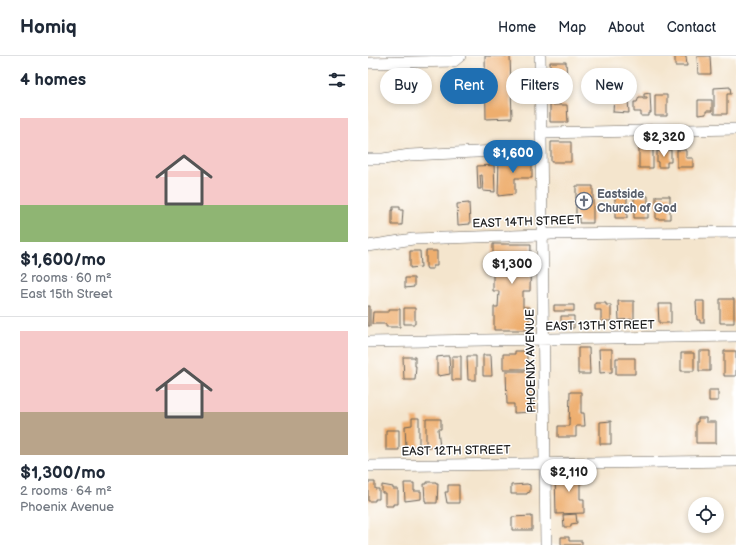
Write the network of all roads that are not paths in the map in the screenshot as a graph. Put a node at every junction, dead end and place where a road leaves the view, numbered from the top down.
1 (460, 56) edge
2 (540, 56) edge
3 (368, 63) edge
4 (736, 129) edge
5 (541, 133) junction
6 (541, 149) junction
7 (368, 159) edge
8 (736, 232) edge
9 (542, 236) junction
10 (368, 246) edge
11 (736, 336) edge
12 (543, 339) junction
13 (368, 342) edge
14 (736, 461) edge
15 (545, 463) junction
16 (368, 466) edge
17 (546, 545) edge

1 - 3 street
2 - 5 street, PHOENIX AVENUE
4 - 5 street
5 - 6 street, PHOENIX AVENUE
6 - 7 street
6 - 9 street, PHOENIX AVENUE
8 - 9 street, EAST 14TH STREET
9 - 10 street, EAST 14TH STREET
9 - 12 street, PHOENIX AVENUE
11 - 12 street, EAST 13TH STREET
12 - 13 street, EAST 13TH STREET
12 - 15 street, PHOENIX AVENUE
14 - 15 street, EAST 12TH STREET
15 - 16 street, EAST 12TH STREET
15 - 17 street, PHOENIX AVENUE

